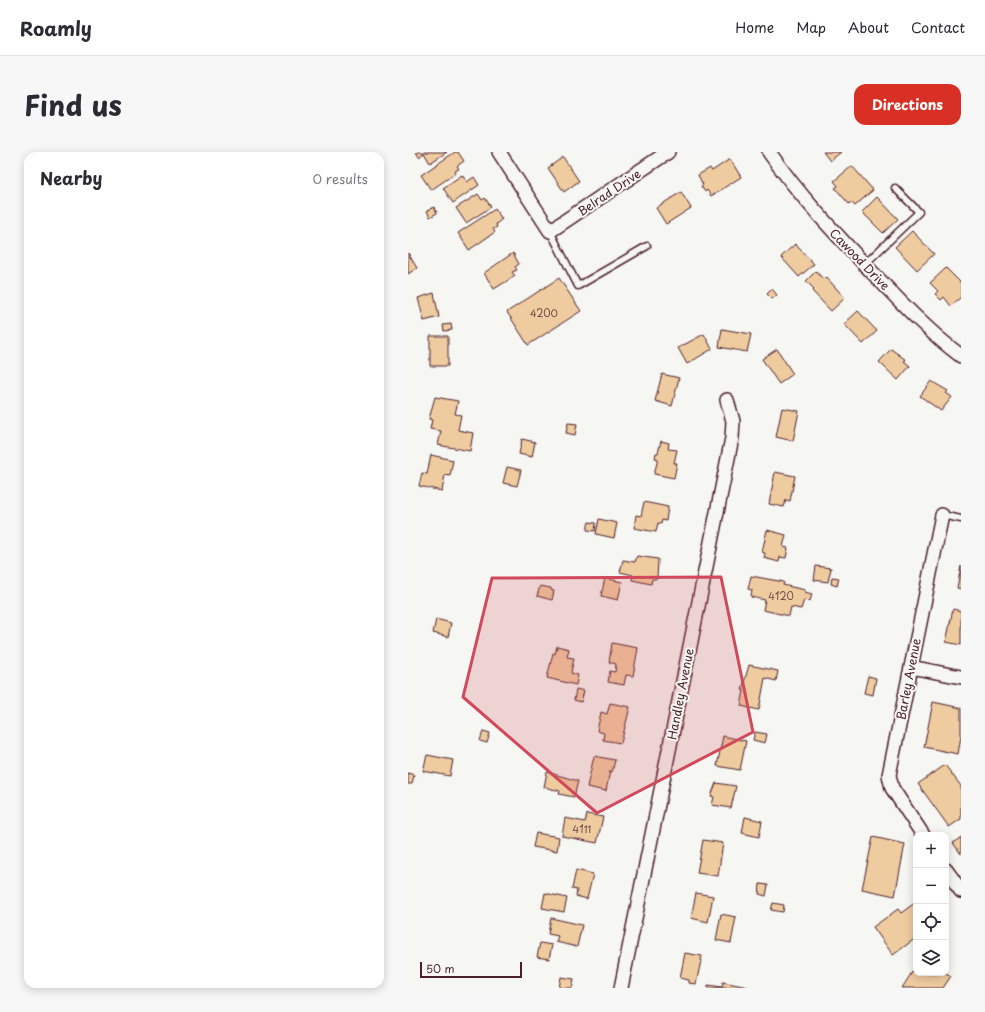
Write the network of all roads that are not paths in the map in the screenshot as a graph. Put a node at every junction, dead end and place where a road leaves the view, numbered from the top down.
1 (499, 152) edge
2 (668, 152) edge
3 (769, 152) edge
4 (895, 188) dead end
5 (550, 232) junction
6 (647, 246) dead end
7 (865, 264) junction
8 (961, 356) edge
9 (727, 400) dead end
10 (942, 515) joint
11 (961, 519) edge
12 (911, 667) junction
13 (961, 678) edge
14 (921, 832) edge
15 (949, 874) edge
16 (961, 891) edge
17 (621, 988) edge

1 - 5 street
2 - 5 street, Belrad Drive
3 - 7 street, Cawood Drive
4 - 7 lane
5 - 6 lane
7 - 8 street, Cawood Drive
9 - 17 street, Handley Avenue
10 - 11 lane
10 - 12 street, Barley Avenue
12 - 13 street
12 - 14 street, Barley Avenue
15 - 16 street

